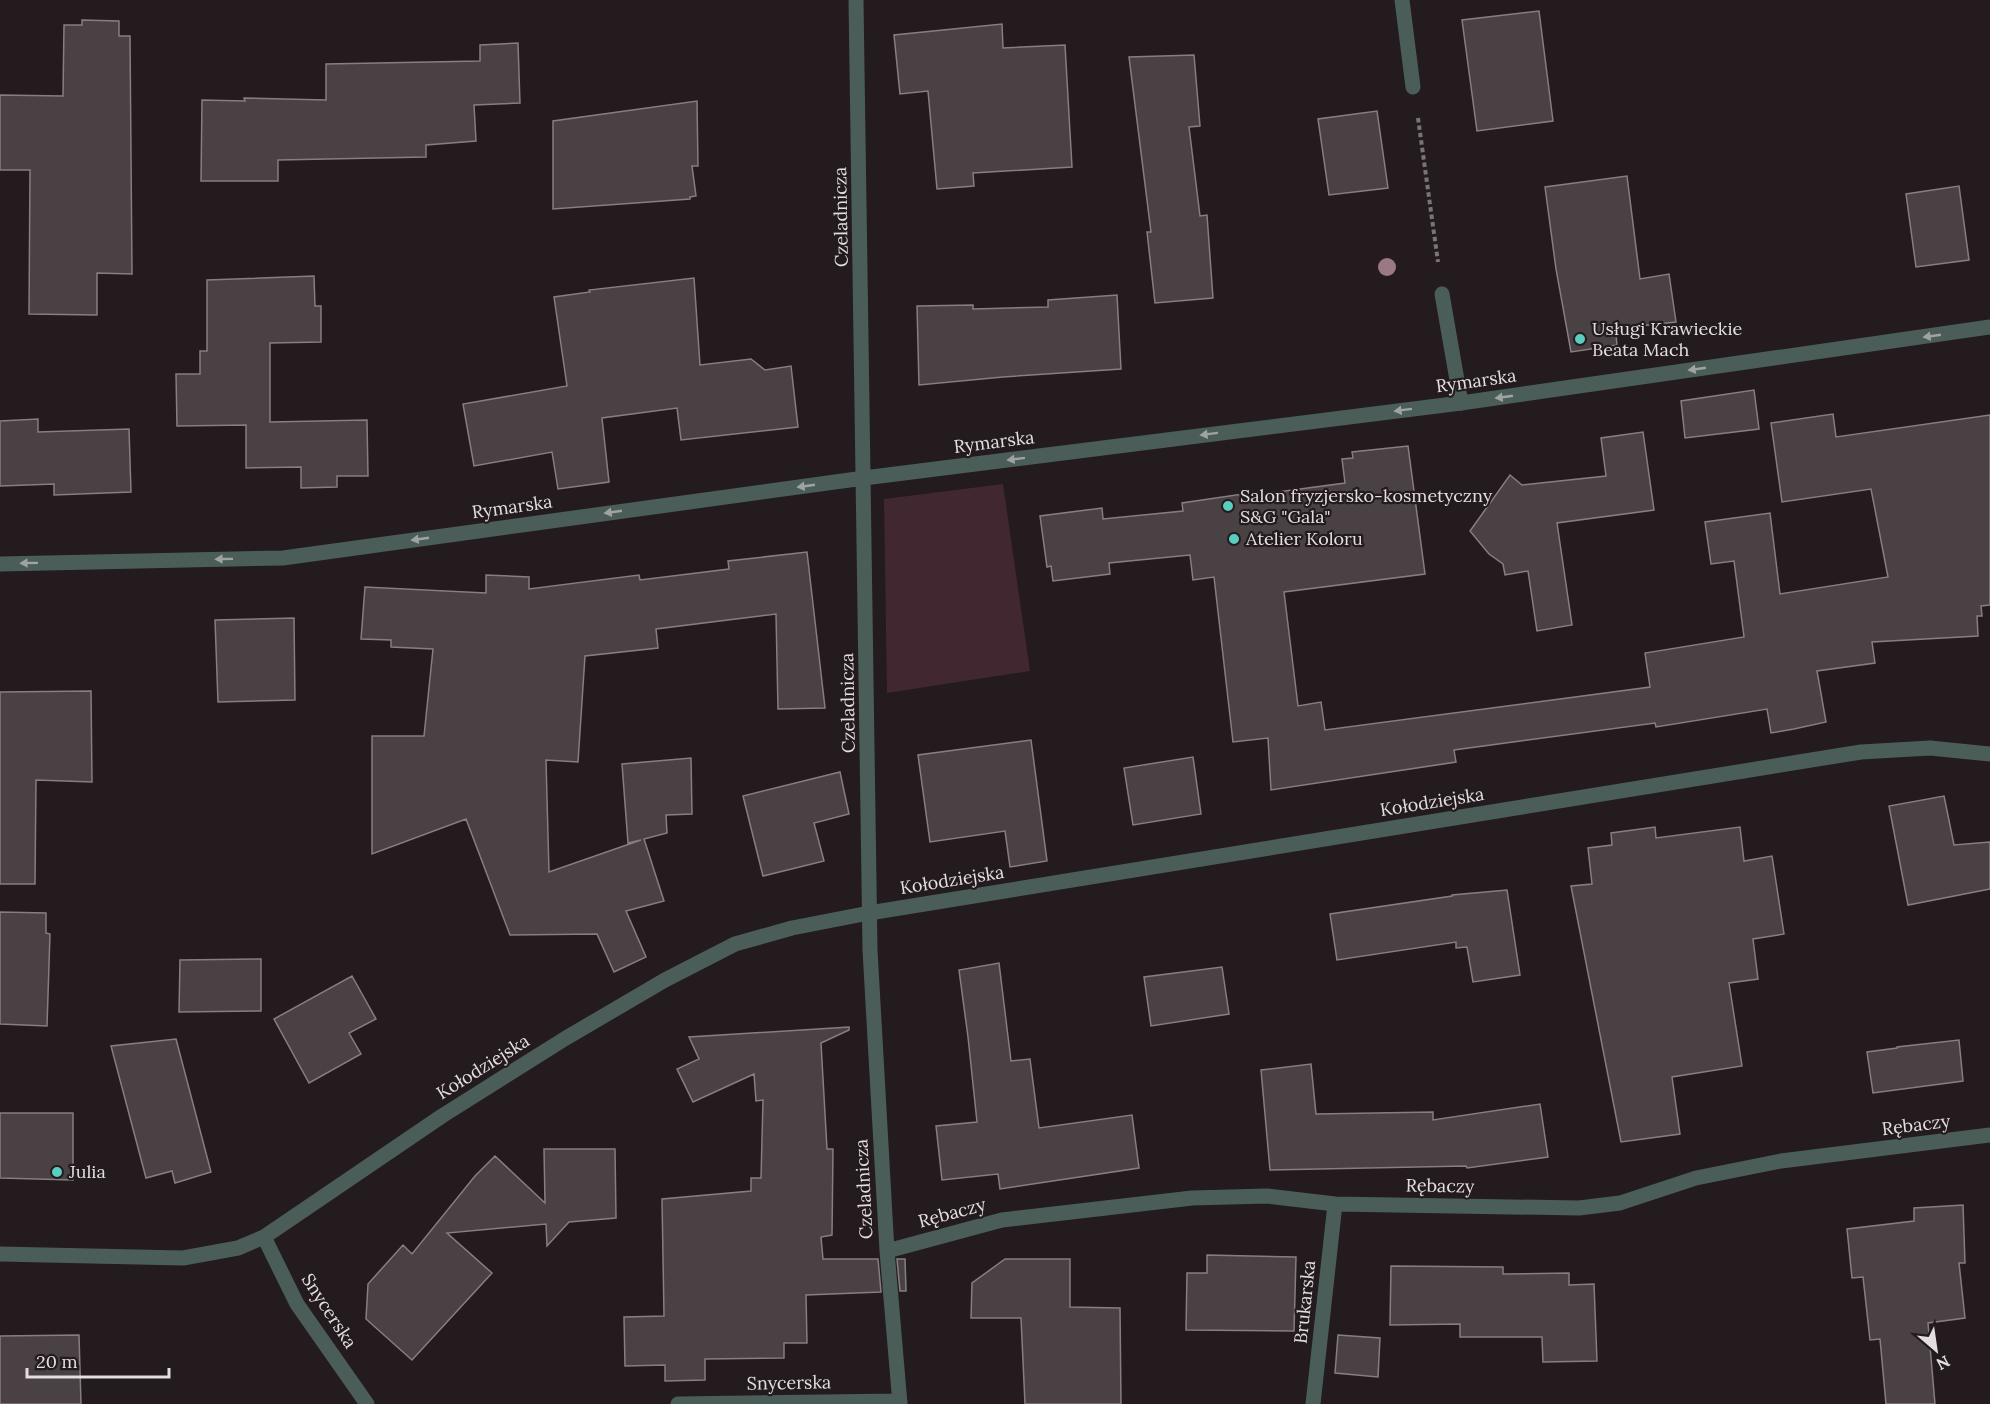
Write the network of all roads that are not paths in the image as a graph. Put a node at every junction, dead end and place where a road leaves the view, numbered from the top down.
1 (856, 0) edge
2 (1402, 0) edge
3 (1413, 87) road end
4 (1442, 294) road end
5 (1990, 327) edge
6 (1461, 403) junction
7 (864, 478) junction
8 (0, 564) edge
9 (1990, 754) edge
10 (869, 913) junction
11 (1990, 1135) edge
12 (1335, 1204) junction
13 (264, 1237) junction
14 (888, 1251) junction
15 (0, 1254) edge
16 (900, 1402) edge
17 (367, 1404) edge
18 (678, 1404) edge
19 (1314, 1404) edge

1 - 7 street, Czeladnicza
2 - 3 street
4 - 6 street
5 -> 6 street, Rymarska
6 -> 7 street, Rymarska
7 -> 8 street, Rymarska
7 - 10 street, Czeladnicza
9 - 10 street, Kołodziejska
10 - 13 street, Kołodziejska
10 - 14 street, Czeladnicza
11 - 12 street, Rębaczy
12 - 14 street, Rębaczy
12 - 19 street, Brukarska
13 - 15 street, Kołodziejska
13 - 17 street, Snycerska
14 - 16 street, Czeladnicza
16 - 18 street, Snycerska

